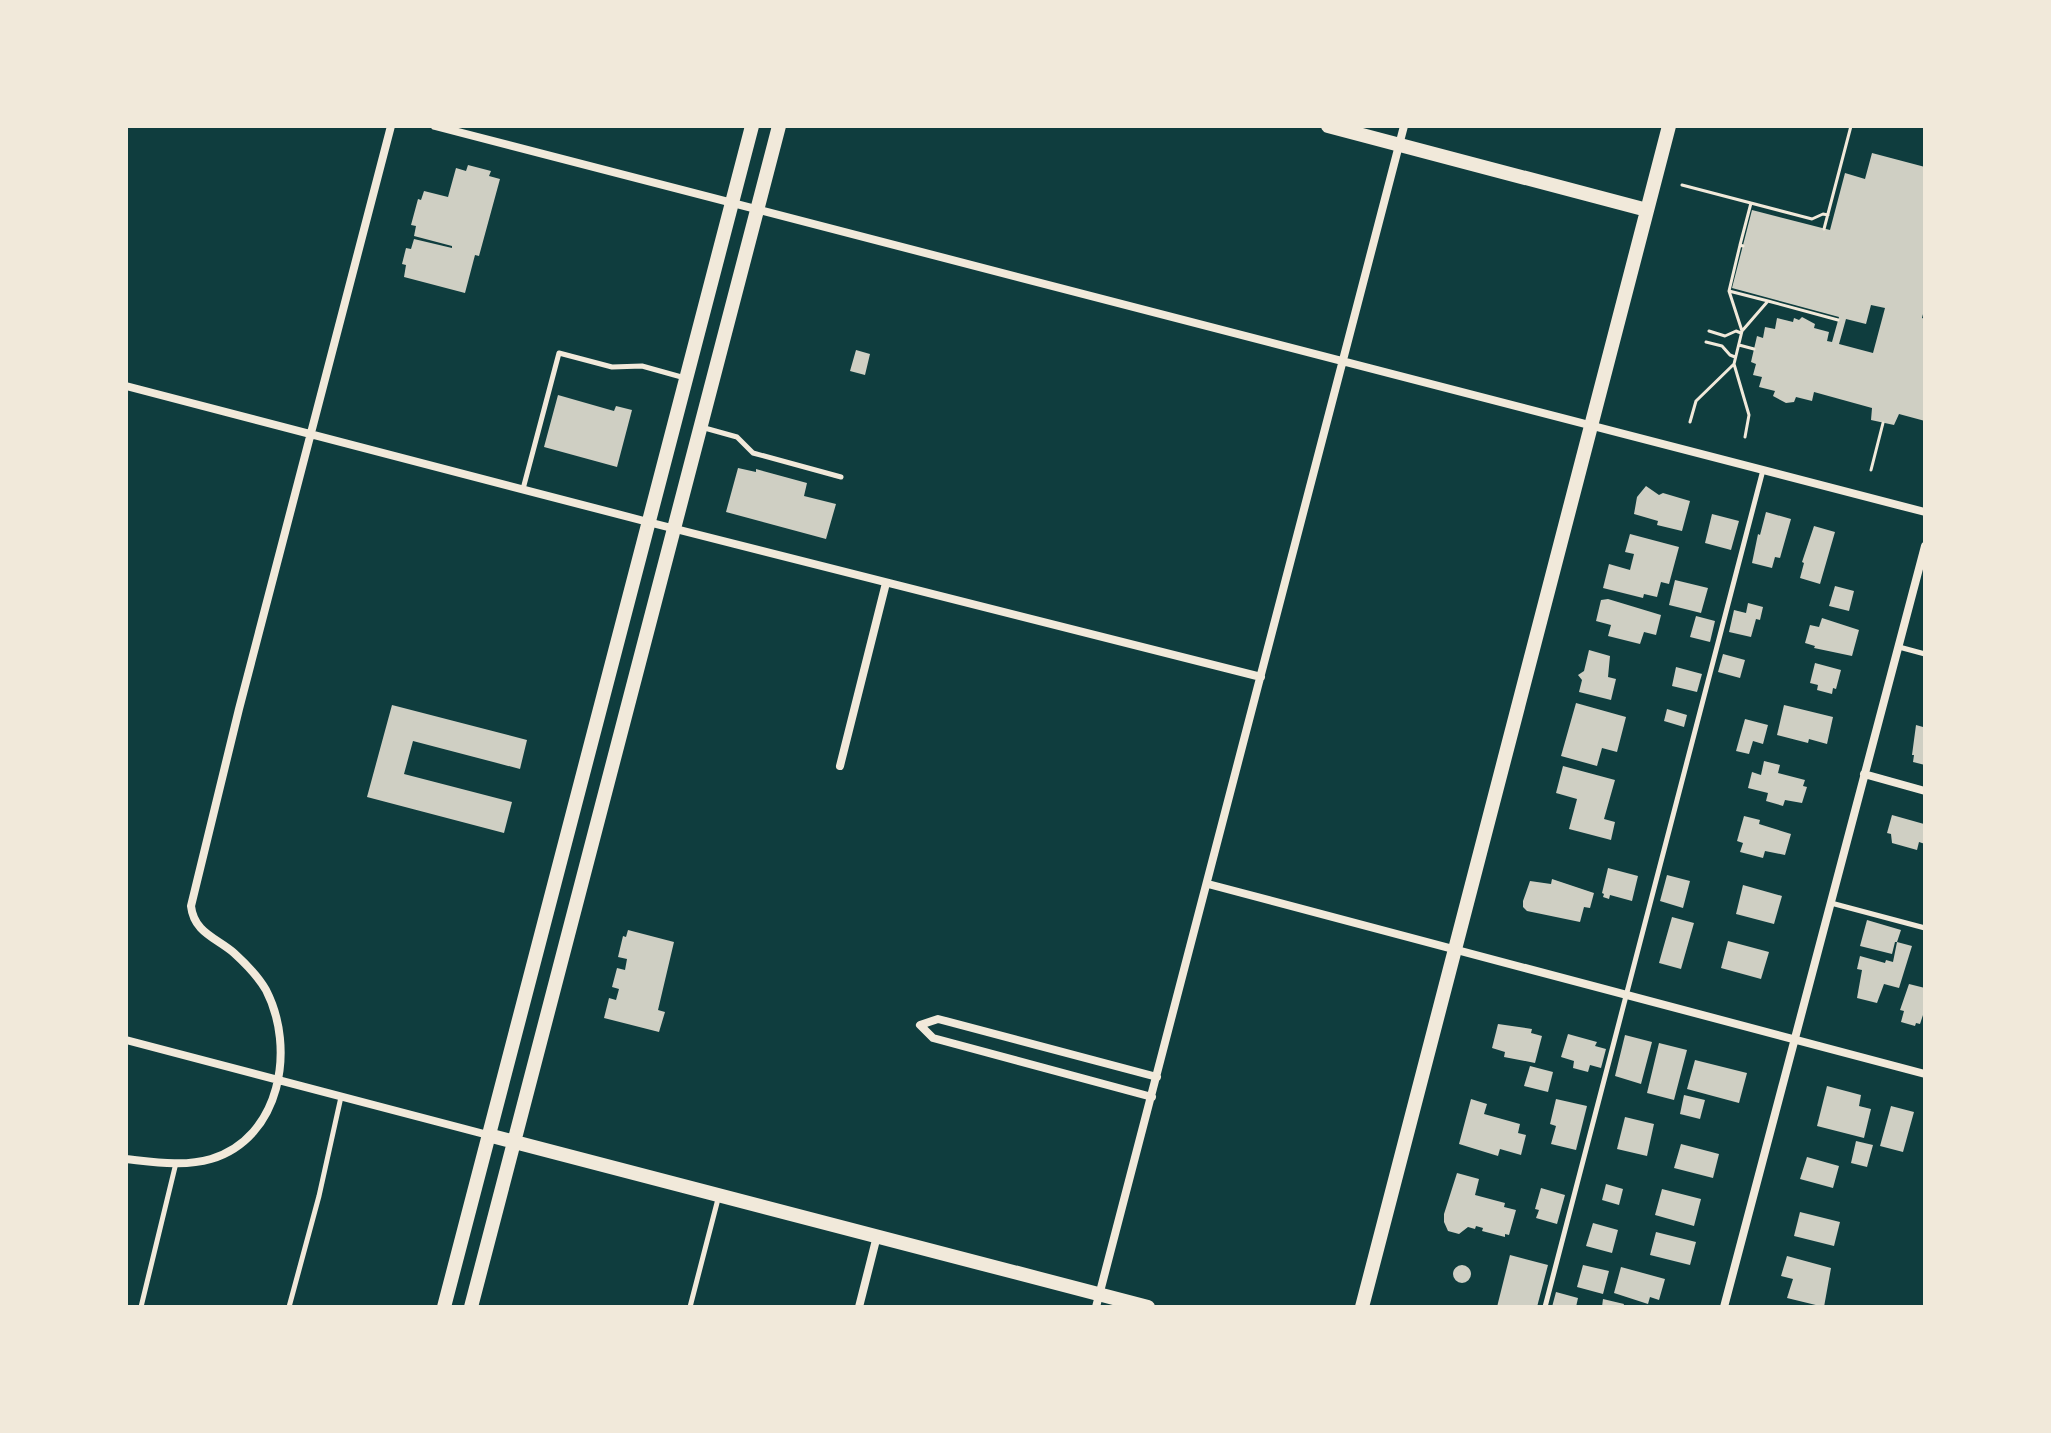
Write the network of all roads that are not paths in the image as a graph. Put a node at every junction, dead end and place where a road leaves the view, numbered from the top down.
1 (391, 126) edge
2 (435, 126) edge
3 (752, 126) edge
4 (779, 126) edge
5 (1328, 126) edge
6 (1404, 126) edge
7 (1669, 126) edge
8 (1399, 145) junction
9 (732, 203) junction
10 (757, 209) junction
11 (1647, 210) junction
12 (1343, 360) junction
13 (686, 378) junction
14 (126, 386) edge
15 (1591, 426) junction
16 (700, 427) junction
17 (311, 433) junction
18 (1763, 470) junction
19 (841, 477) dead end
20 (523, 489) junction
21 (1925, 512) edge
22 (648, 522) junction
23 (673, 528) junction
24 (1925, 546) edge
25 (886, 583) junction
26 (1898, 646) junction
27 (1925, 654) edge
28 (1261, 677) junction
29 (840, 766) dead end
30 (1864, 774) junction
31 (1925, 791) edge
32 (1208, 884) junction
33 (1830, 903) junction
34 (1925, 928) edge
35 (1456, 950) junction
36 (1626, 995) junction
37 (126, 1040) edge
38 (1795, 1040) junction
39 (1925, 1074) edge
40 (1157, 1077) junction
41 (279, 1079) junction
42 (341, 1096) junction
43 (1152, 1097) junction
44 (488, 1135) junction
45 (514, 1141) junction
46 (126, 1159) edge
47 (176, 1163) junction
48 (719, 1194) junction
49 (878, 1235) junction
50 (1098, 1301) edge
51 (141, 1307) edge
52 (289, 1307) edge
53 (444, 1307) edge
54 (471, 1307) edge
55 (690, 1307) edge
56 (859, 1307) edge
57 (1148, 1307) edge
58 (1362, 1307) edge
59 (1545, 1307) edge
60 (1724, 1307) edge

1 - 17 street
2 - 9 street
3 - 9 street
4 - 10 street
5 - 8 street
6 - 8 street
7 - 11 street
8 - 11 street
8 - 12 street
9 - 10 street
9 - 13 street
10 - 12 street
10 - 16 street
11 - 15 street
12 - 15 street
12 - 28 street
13 - 20 lane
13 - 22 street
14 - 17 street
15 - 18 street
15 - 35 street
16 - 19 lane
16 - 23 street
17 - 20 street
17 - 41 street
18 - 21 street
18 - 36 lane
20 - 22 street
22 - 23 street
22 - 44 street
23 - 25 street
23 - 45 street
24 - 26 street
25 - 28 street
25 - 29 street
26 - 27 lane
26 - 30 street
28 - 32 street
30 - 31 street
30 - 33 street
32 - 35 street
32 - 40 street
33 - 34 lane
33 - 38 street
35 - 36 street
35 - 58 street
36 - 38 street
36 - 59 lane
37 - 41 street
38 - 39 street
38 - 60 street
40 - 43 street
40 - 43 street
41 - 42 street
41 - 47 street
42 - 44 street
42 - 52 lane
43 - 50 street
44 - 45 street
44 - 53 street
45 - 48 street
45 - 54 street
46 - 47 street
47 - 51 lane
48 - 49 street
48 - 55 lane
49 - 50 street
49 - 56 street
50 - 57 street

